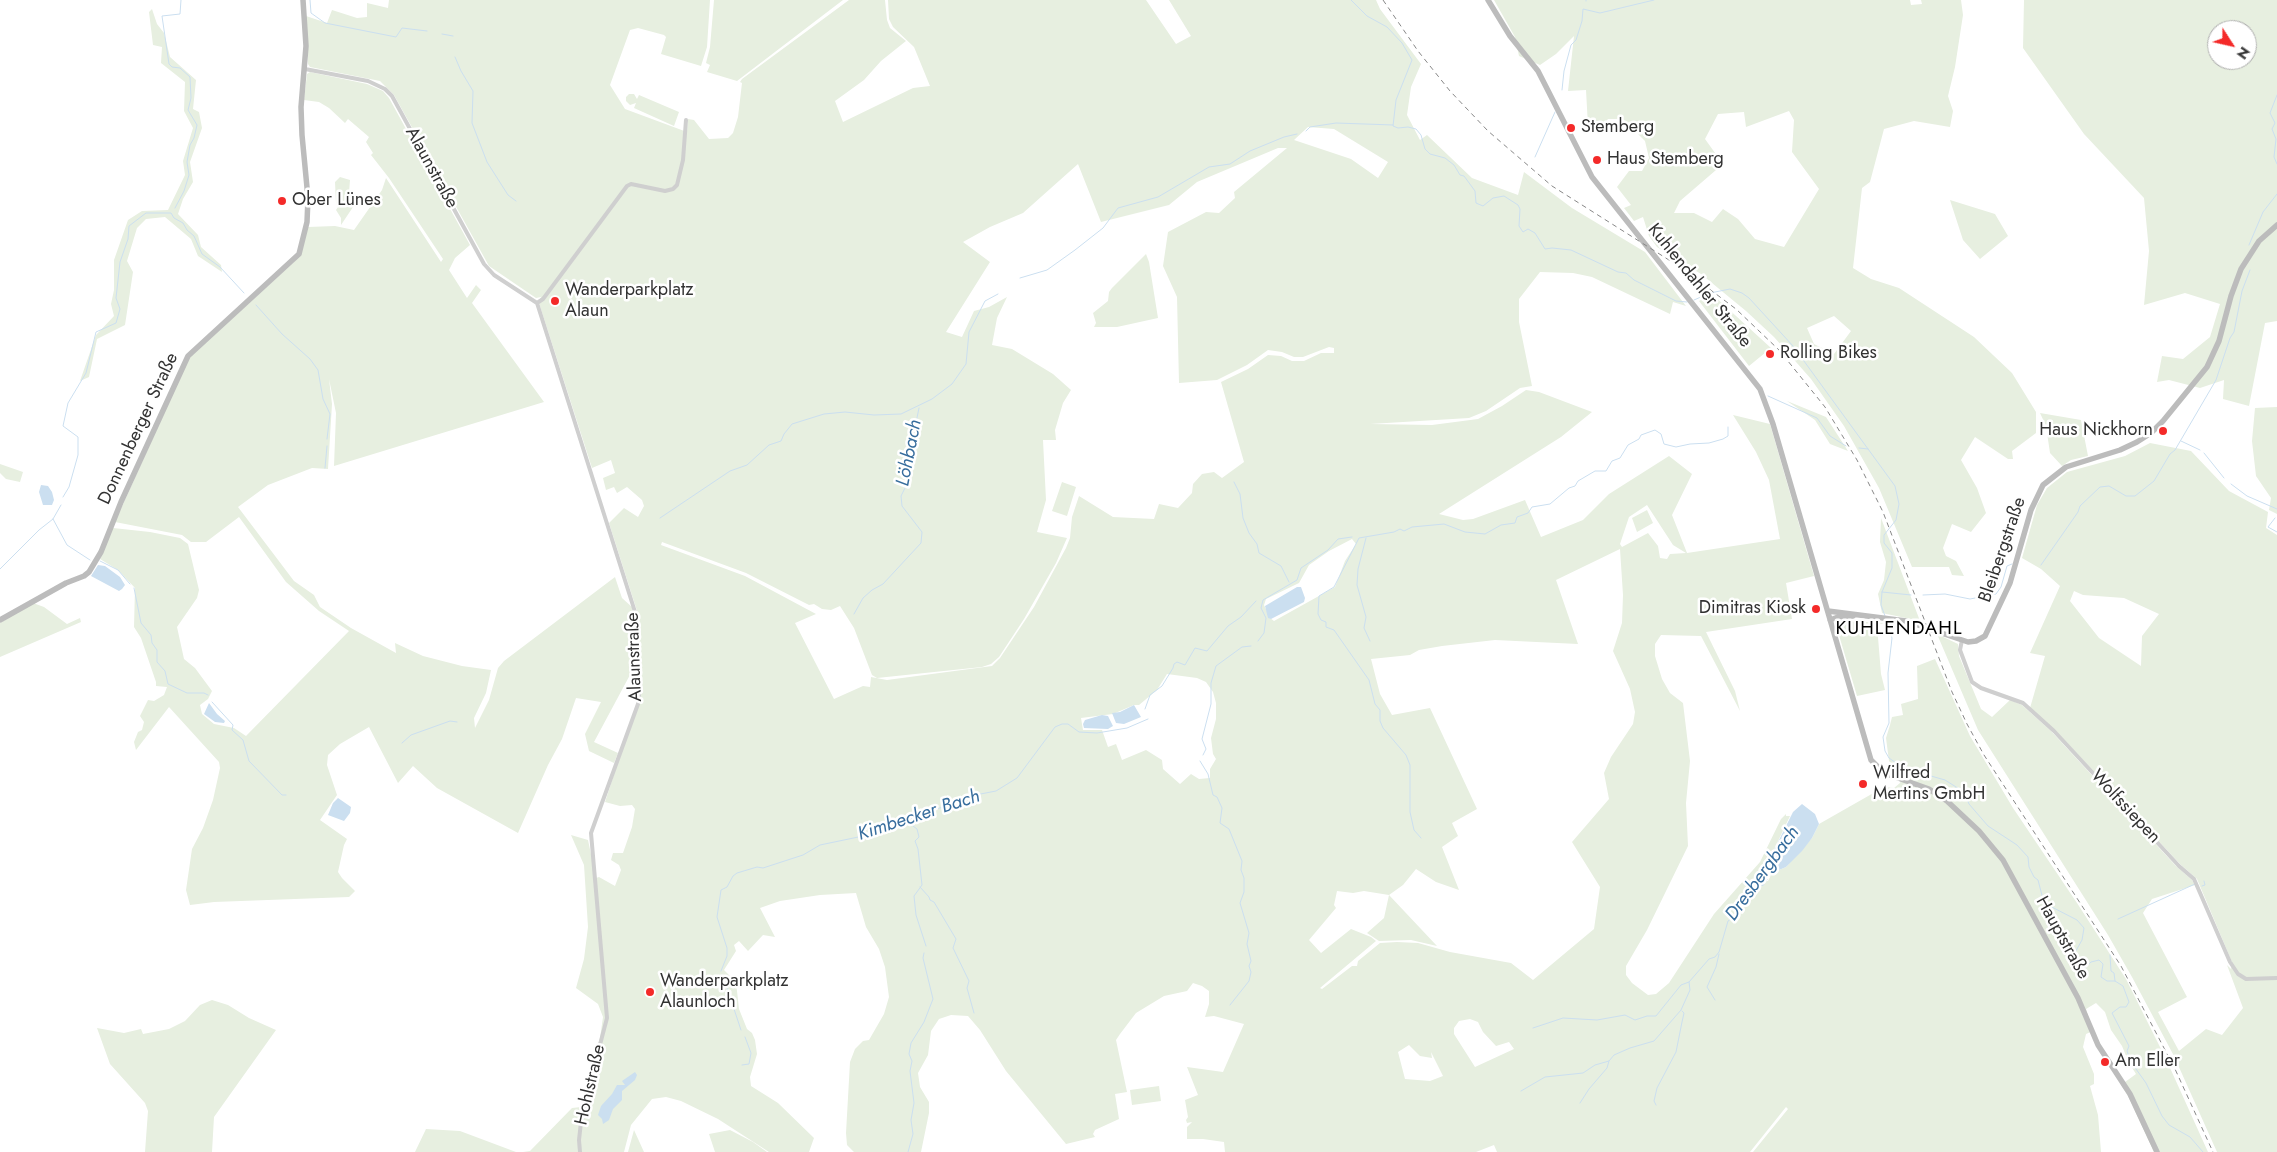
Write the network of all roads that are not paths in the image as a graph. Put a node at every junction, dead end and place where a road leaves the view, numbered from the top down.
1 (303, 0) edge
2 (1488, 0) edge
3 (305, 69) junction
4 (686, 120) dead end
5 (2277, 225) edge
6 (537, 303) junction
7 (1828, 611) junction
8 (1874, 616) junction
9 (0, 620) edge
10 (1830, 620) junction
11 (1962, 640) junction
12 (1897, 778) joint
13 (2277, 978) edge
14 (607, 1018) joint
15 (580, 1152) edge
16 (2157, 1152) edge

1 - 3 street, Donnenberger Straße
2 - 7 street, Kuhlendahler Straße
3 - 6 street, Alaunstraße
3 - 9 street, Donnenberger Straße
4 - 6 street
5 - 11 street, Bleibergstraße
6 - 14 street, Alaunstraße
7 - 8 street
7 - 10 street, Kuhlendahler Straße
8 - 10 street
8 - 11 street
10 - 12 street, Kuhlendahler Straße
11 - 13 street, Wolfssiepen
12 - 16 street, Hauptstraße
14 - 15 street, Hohlstraße

